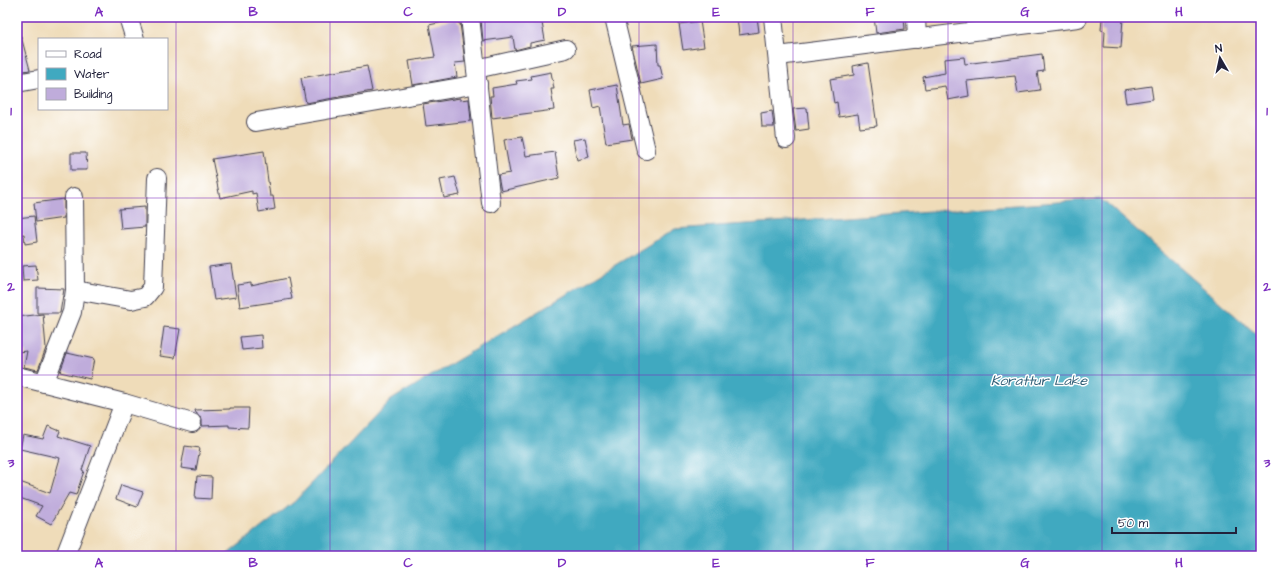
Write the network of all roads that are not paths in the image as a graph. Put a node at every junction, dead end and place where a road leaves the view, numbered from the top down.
1 (128, 17) edge
2 (470, 17) edge
3 (614, 17) edge
4 (773, 17) edge
5 (916, 17) edge
6 (1078, 18) dead end
7 (135, 38) edge
8 (916, 39) junction
9 (566, 49) dead end
10 (778, 56) junction
11 (477, 77) junction
12 (38, 79) edge
13 (17, 83) edge
14 (256, 122) dead end
15 (786, 139) dead end
16 (646, 150) dead end
17 (157, 178) dead end
18 (74, 197) dead end
19 (491, 203) dead end
20 (75, 290) junction
21 (17, 376) edge
22 (44, 383) junction
23 (124, 403) junction
24 (192, 423) dead end
25 (65, 556) edge

1 - 7 street
2 - 11 street
3 - 16 street
4 - 10 street
5 - 8 street
6 - 8 street
8 - 10 street
9 - 11 street
10 - 15 street
11 - 14 street
11 - 19 street
12 - 13 street
17 - 20 street
18 - 20 street
20 - 22 street
21 - 22 street
22 - 23 street
23 - 24 street
23 - 25 street

